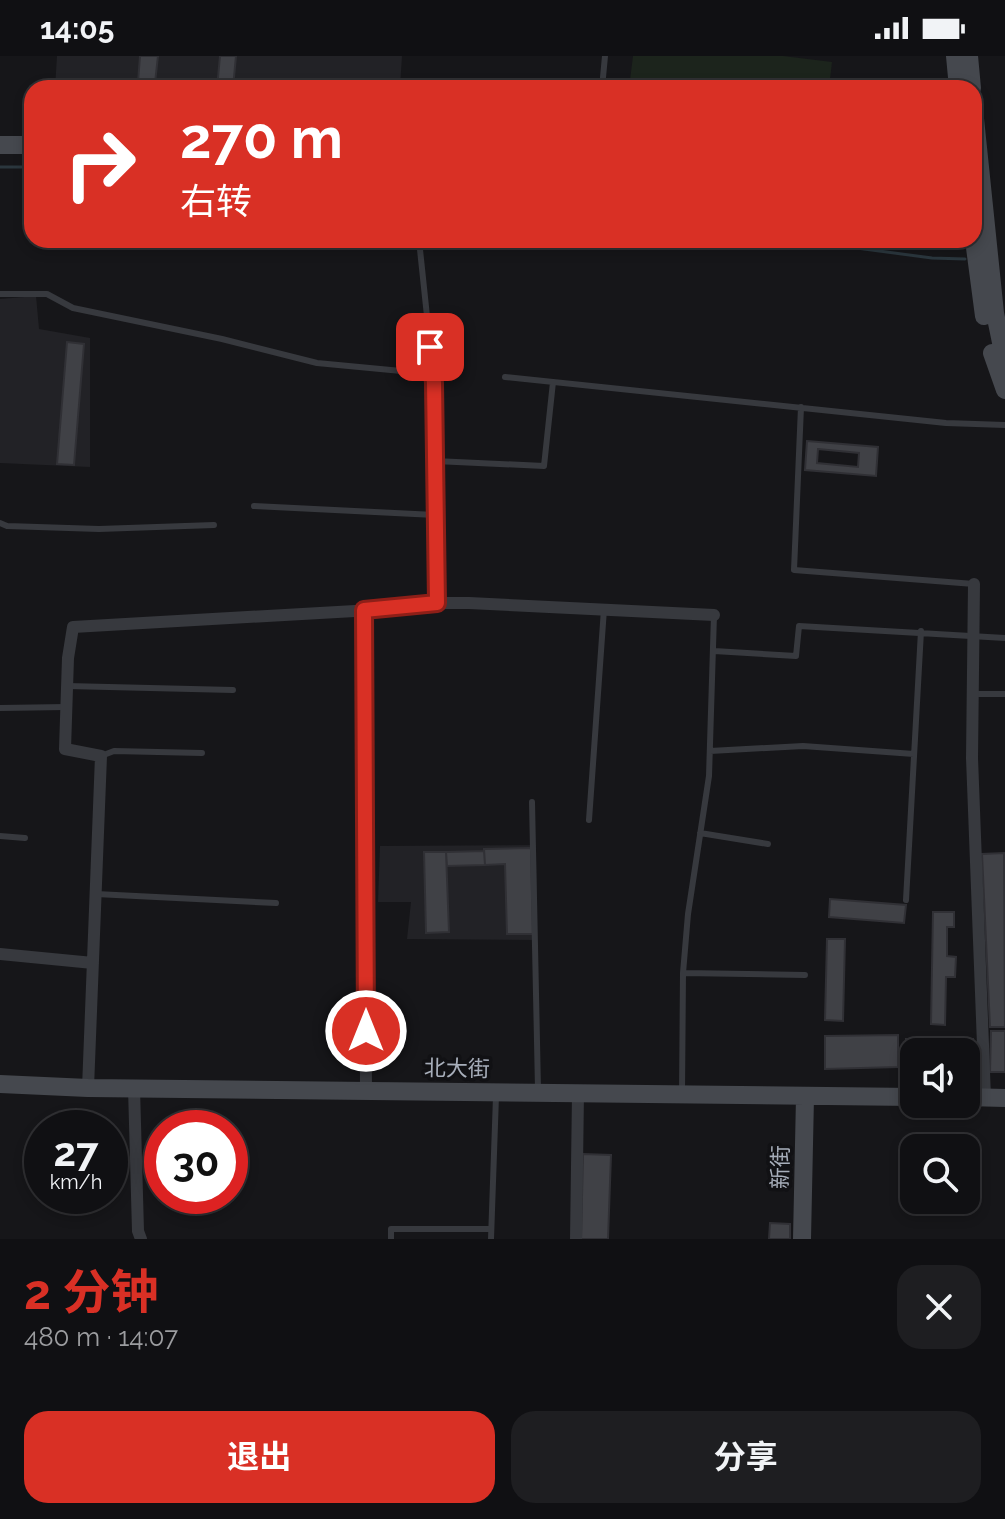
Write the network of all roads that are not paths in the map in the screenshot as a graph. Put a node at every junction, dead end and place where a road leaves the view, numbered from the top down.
1 (605, 56) edge
2 (955, 56) edge
3 (969, 56) edge
4 (603, 80) edge
5 (957, 80) edge
6 (971, 80) edge
7 (0, 145) edge
8 (24, 145) edge
9 (982, 191) edge
10 (420, 248) edge
11 (975, 248) edge
12 (0, 294) edge
13 (1005, 362) edge
14 (433, 374) junction
15 (505, 377) dead end
16 (553, 382) junction
17 (1005, 390) edge
18 (801, 407) junction
19 (1005, 425) edge
20 (435, 461) junction
21 (254, 506) dead end
22 (435, 515) junction
23 (0, 523) edge
24 (214, 525) dead end
25 (974, 584) joint
26 (437, 603) junction
27 (604, 609) junction
28 (364, 610) junction
29 (714, 615) joint
30 (921, 631) junction
31 (973, 636) junction
32 (1005, 638) edge
33 (714, 651) junction
34 (67, 686) junction
35 (233, 690) dead end
36 (973, 694) junction
37 (1005, 694) edge
38 (66, 707) junction
39 (0, 708) edge
40 (710, 751) junction
41 (202, 753) dead end
42 (914, 754) junction
43 (101, 756) junction
44 (532, 802) dead end
45 (589, 820) dead end
46 (700, 833) junction
47 (0, 836) edge
48 (25, 838) dead end
49 (768, 844) dead end
50 (96, 894) junction
51 (906, 900) dead end
52 (276, 903) dead end
53 (0, 954) edge
54 (93, 963) junction
55 (683, 973) junction
56 (805, 975) dead end
57 (0, 1084) edge
58 (88, 1088) junction
59 (134, 1088) junction
60 (366, 1091) junction
61 (496, 1092) junction
62 (538, 1093) junction
63 (578, 1093) junction
64 (682, 1094) junction
65 (805, 1097) junction
66 (900, 1097) edge
67 (980, 1097) edge
68 (985, 1097) junction
69 (1005, 1098) edge
70 (491, 1229) junction
71 (141, 1239) edge
72 (391, 1239) edge
73 (491, 1239) edge
74 (576, 1239) edge
75 (802, 1239) edge

1 - 4 lane
2 - 5 main road
3 - 6 main road
7 - 8 main road
9 - 13 main road
10 - 14 lane
11 - 17 main road
12 - 14 lane
14 - 20 lane
15 - 16 lane
16 - 18 lane
16 - 20 lane
18 - 19 lane
18 - 25 lane
20 - 22 lane
21 - 22 lane
22 - 26 lane
23 - 24 lane
25 - 31 street
26 - 27 street
26 - 28 street
27 - 29 street
27 - 45 lane
28 - 34 street
28 - 60 street
29 - 33 lane
30 - 31 lane
30 - 33 lane
30 - 42 lane
31 - 32 lane
31 - 36 street
33 - 40 lane
34 - 35 lane
34 - 38 street
36 - 37 lane
36 - 68 street
38 - 39 lane
38 - 43 street
40 - 42 lane
40 - 46 lane
41 - 43 lane
42 - 51 lane
43 - 50 street
44 - 62 lane
46 - 49 lane
46 - 55 lane
47 - 48 lane
50 - 52 lane
50 - 54 street
53 - 54 street
54 - 58 street
55 - 56 lane
55 - 64 lane
57 - 58 main road, 北大街
58 - 59 main road, 北大街
59 - 60 main road, 北大街
59 - 71 street
60 - 61 main road, 北大街
61 - 62 main road, 北大街
61 - 70 lane
62 - 63 main road, 北大街
63 - 64 main road, 北大街
63 - 74 street
64 - 65 main road, 北大街
65 - 66 main road, 北大街
65 - 75 main road, 新街
67 - 68 main road
68 - 69 main road
70 - 72 lane
70 - 73 lane

